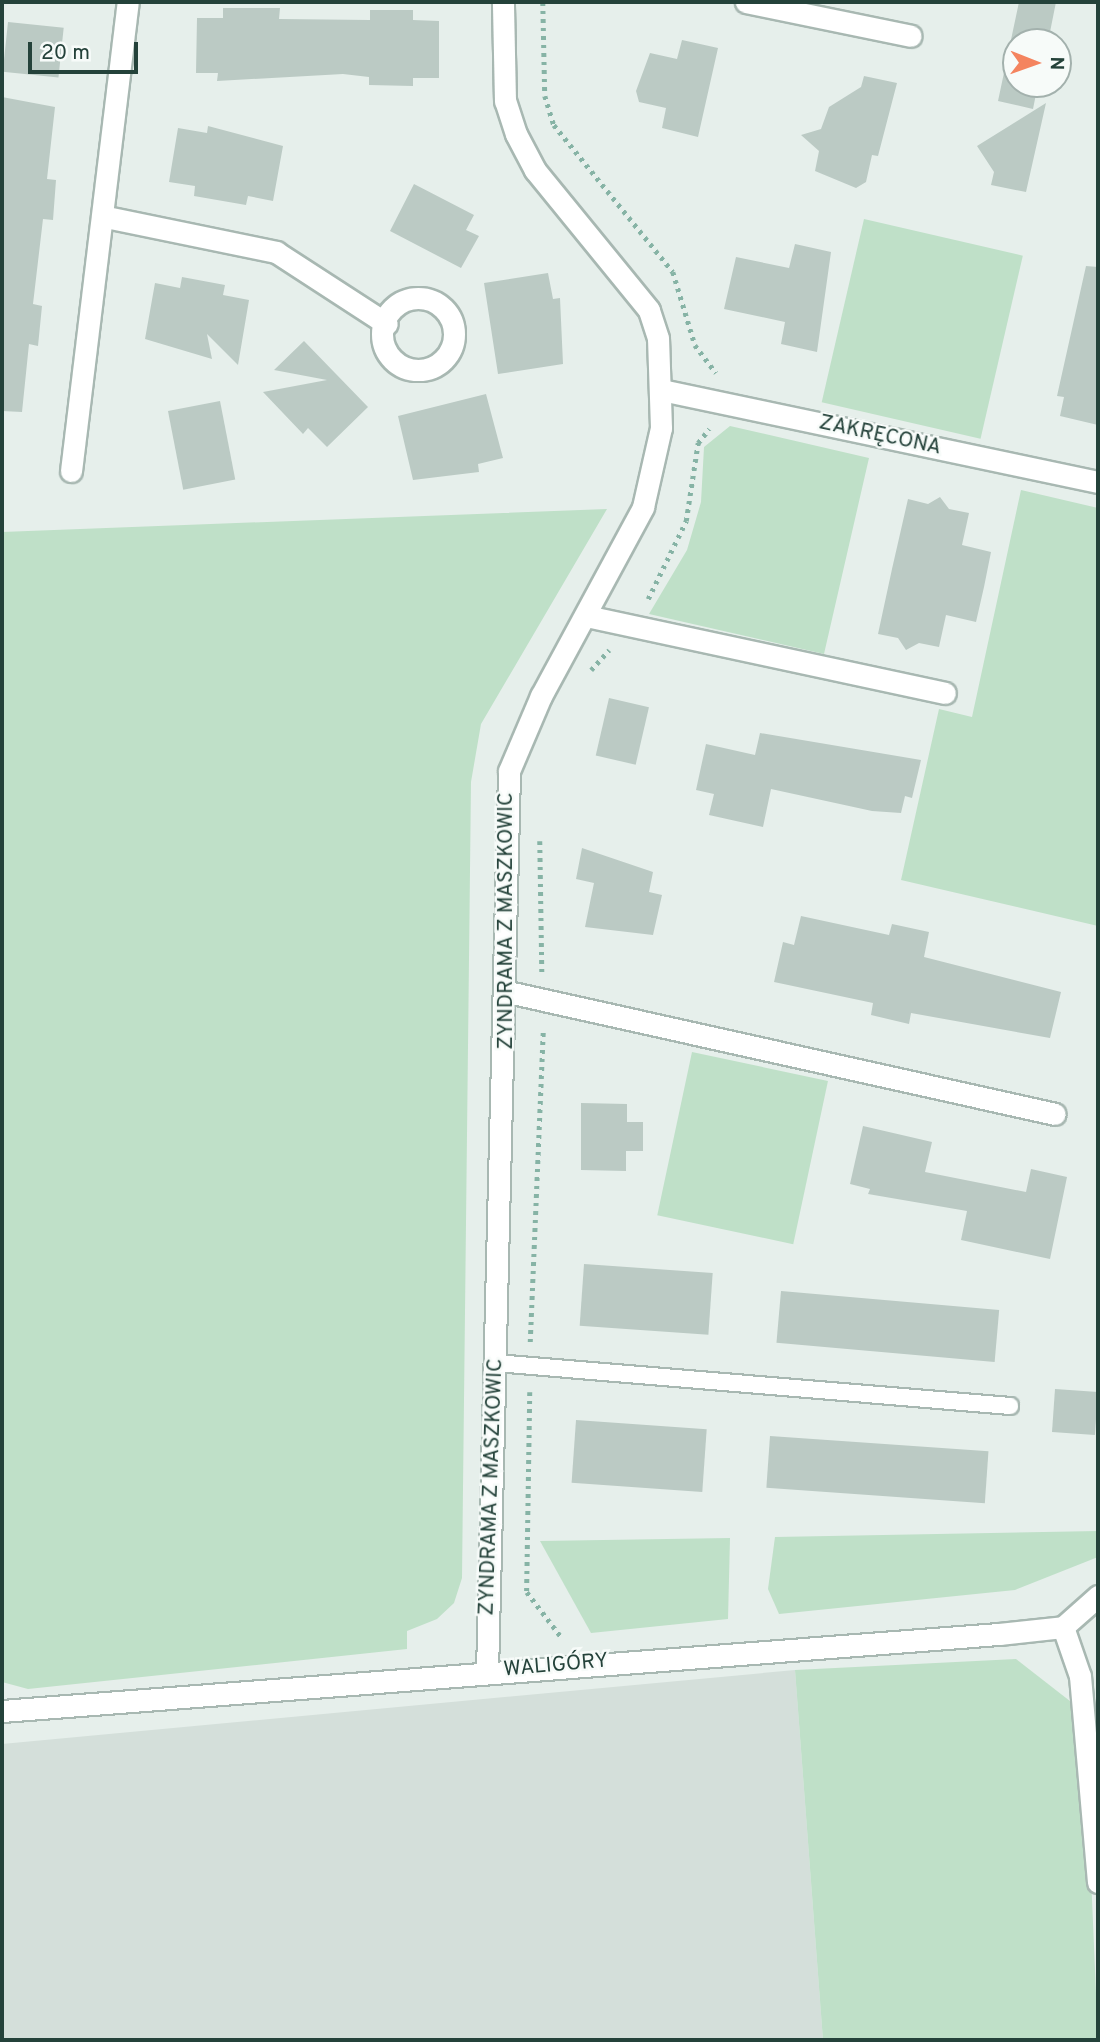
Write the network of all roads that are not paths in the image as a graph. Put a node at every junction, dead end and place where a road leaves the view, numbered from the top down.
1 (128, 2) edge
2 (503, 2) edge
3 (746, 2) edge
4 (911, 36) dead end
5 (106, 217) junction
6 (387, 324) dead end
7 (661, 390) junction
8 (71, 471) dead end
9 (1098, 482) edge
10 (586, 616) junction
11 (945, 693) dead end
12 (508, 992) junction
13 (1055, 1114) dead end
14 (496, 1363) junction
15 (1010, 1406) dead end
16 (1098, 1596) edge
17 (1063, 1627) junction
18 (487, 1671) junction
19 (2, 1711) edge
20 (1098, 1882) edge

1 - 5 street
2 - 7 street, ZYNDRAMA Z MASZKOWIC
3 - 4 street
5 - 6 street
5 - 8 street
7 - 9 street, ZAKRĘCONA
7 - 10 street, ZYNDRAMA Z MASZKOWIC
10 - 11 street
10 - 12 street, ZYNDRAMA Z MASZKOWIC
12 - 13 street
12 - 14 street, ZYNDRAMA Z MASZKOWIC
14 - 15 lane
14 - 18 street, ZYNDRAMA Z MASZKOWIC
16 - 17 street
17 - 18 street, WALIGÓRY
17 - 20 street
18 - 19 street, WALIGÓRY

